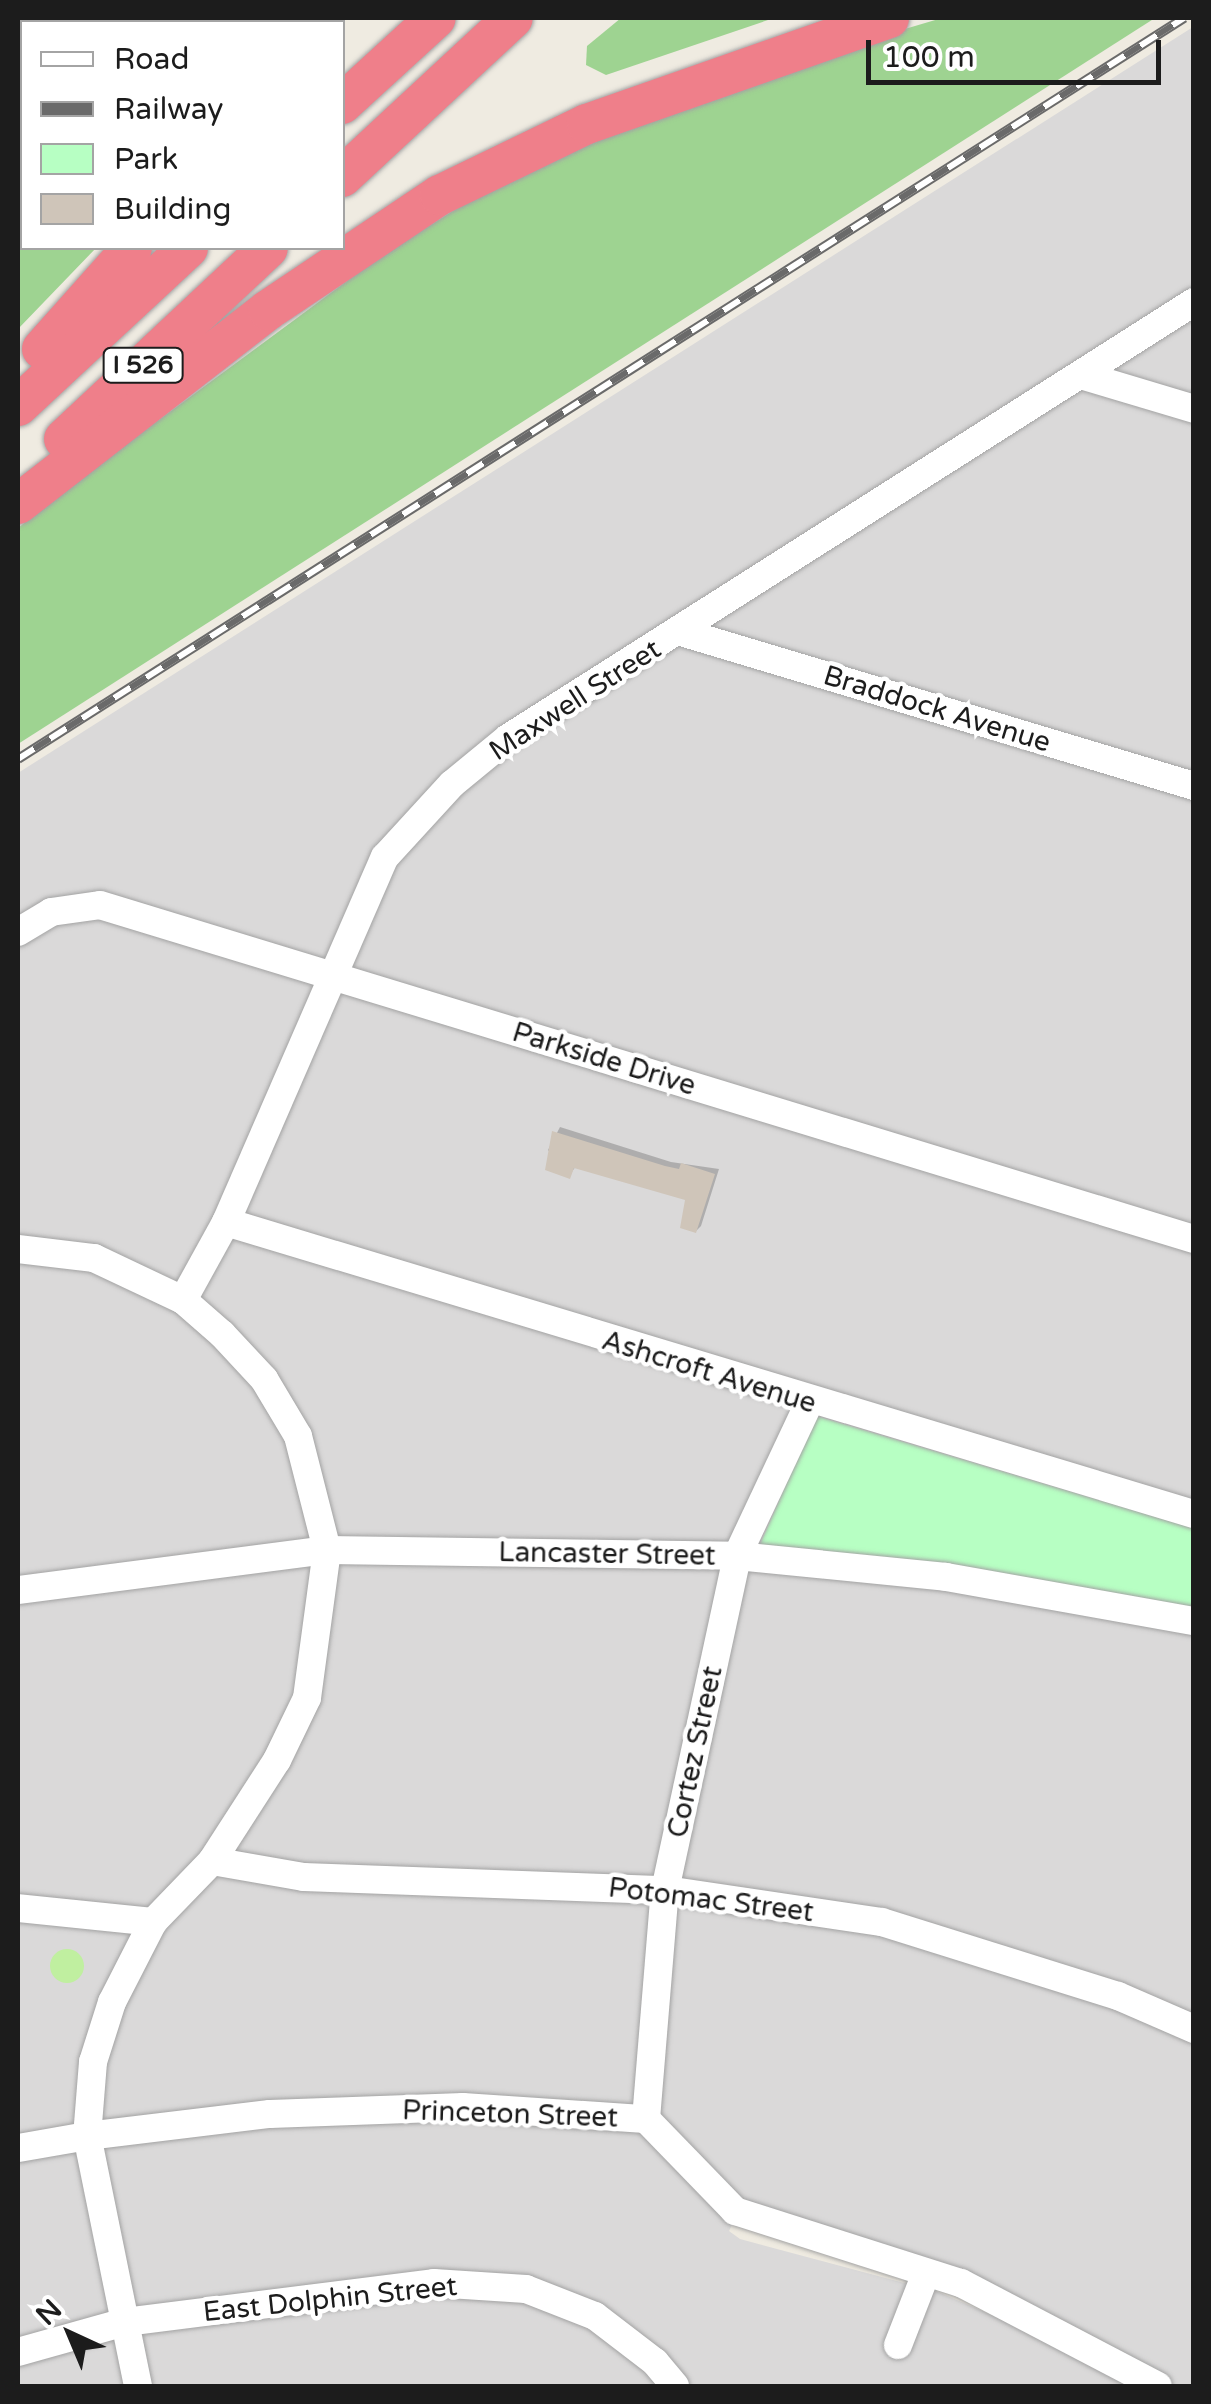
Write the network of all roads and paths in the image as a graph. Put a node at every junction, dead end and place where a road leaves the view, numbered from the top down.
1 (436, 18) edge
2 (513, 18) edge
3 (889, 18) edge
4 (345, 101) edge
5 (345, 175) edge
6 (130, 250) edge
7 (186, 250) edge
8 (266, 250) edge
9 (1194, 302) edge
10 (18, 374) edge
11 (1082, 375) junction
12 (18, 406) edge
13 (1194, 409) edge
14 (18, 482) edge
15 (18, 504) edge
16 (682, 632) junction
17 (1194, 786) edge
18 (18, 932) edge
19 (332, 976) junction
20 (226, 1222) junction
21 (1194, 1240) edge
22 (18, 1249) edge
23 (183, 1300) junction
24 (809, 1403) junction
25 (1194, 1514) edge
26 (326, 1550) junction
27 (737, 1556) junction
28 (18, 1590) edge
29 (1194, 1621) edge
30 (212, 1861) junction
31 (665, 1890) junction
32 (18, 1908) edge
33 (153, 1922) junction
34 (1194, 2028) edge
35 (646, 2118) junction
36 (87, 2136) junction
37 (18, 2148) edge
38 (926, 2273) junction
39 (125, 2322) junction
40 (898, 2345) dead end
41 (18, 2352) edge
42 (138, 2386) edge
43 (675, 2386) edge
44 (1158, 2386) edge

1 - 4 highway
2 - 5 highway
3 - 15 highway
6 - 10 highway
7 - 12 highway, I 526
8 - 14 highway, I 526
9 - 11 street, Maxwell Street
11 - 13 street
11 - 16 street, Maxwell Street
16 - 17 street, Braddock Avenue
16 - 19 street, Maxwell Street
18 - 19 street, Parkside Drive
19 - 20 street, Maxwell Street
19 - 21 street, Parkside Drive
20 - 23 street, Maxwell Street
20 - 24 street, Ashcroft Avenue
22 - 23 street
23 - 26 street
24 - 25 street, Ashcroft Avenue
24 - 27 street, Cortez Street
26 - 27 street, Lancaster Street
26 - 28 street, Lancaster Street
26 - 30 street
27 - 29 street, Lancaster Street
27 - 31 street, Cortez Street
30 - 31 street, Potomac Street
30 - 33 street
31 - 34 street, Potomac Street
31 - 35 street, Cortez Street
32 - 33 street
33 - 36 street
35 - 36 street, Princeton Street
35 - 38 street, Princeton Street
36 - 37 street, Princeton Street
36 - 39 street
38 - 40 street
38 - 44 street, Princeton Street
39 - 41 street, East Dolphin Street
39 - 42 street
39 - 43 street, East Dolphin Street

